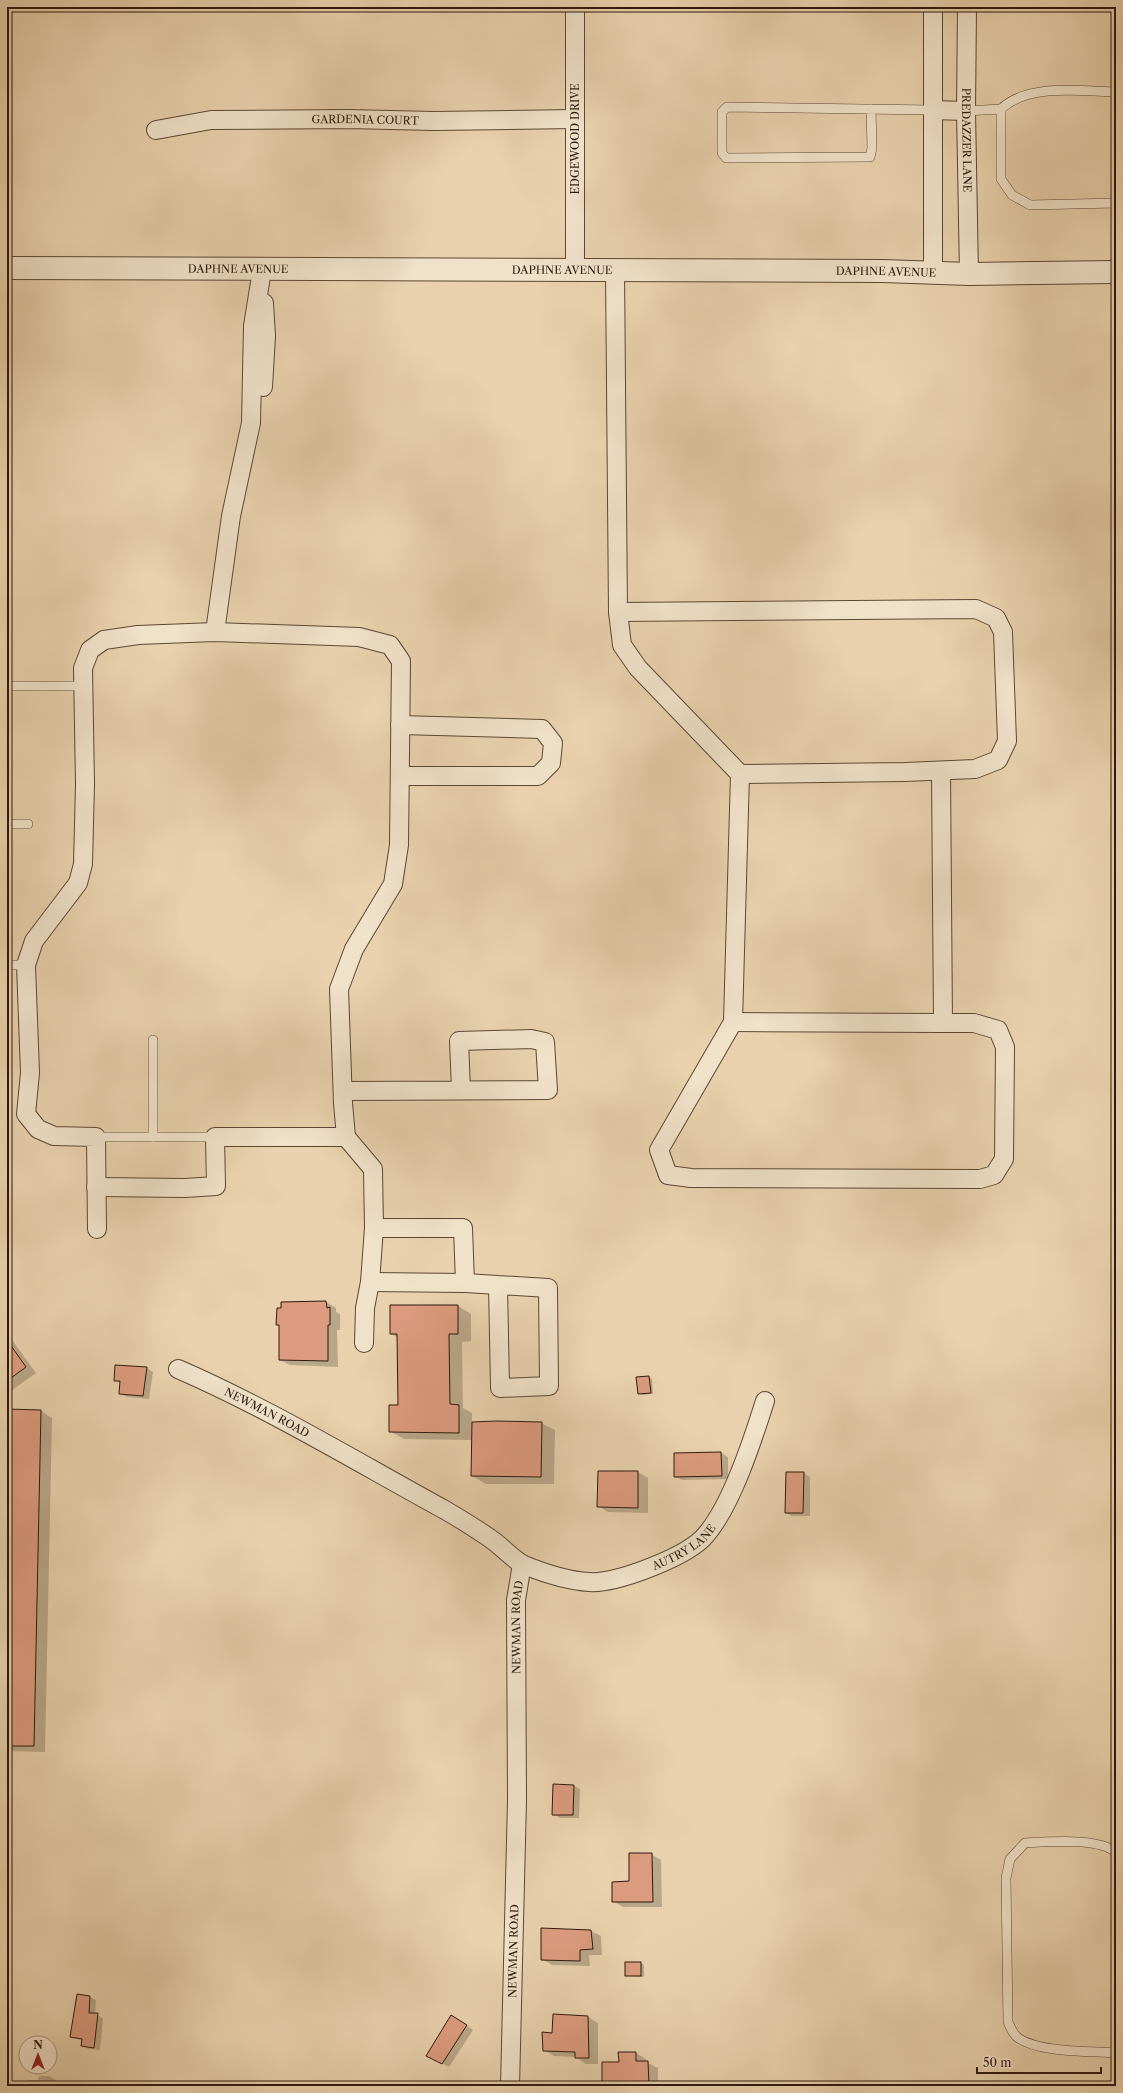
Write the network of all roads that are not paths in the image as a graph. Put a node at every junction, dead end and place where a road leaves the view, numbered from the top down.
1 (575, 7) edge
2 (933, 7) edge
3 (967, 7) edge
4 (1116, 92) edge
5 (871, 109) junction
6 (1001, 109) junction
7 (932, 110) junction
8 (966, 111) junction
9 (574, 119) junction
10 (156, 130) dead end
11 (1116, 203) edge
12 (7, 268) edge
13 (262, 270) junction
14 (575, 270) junction
15 (615, 270) junction
16 (933, 272) junction
17 (1116, 272) edge
18 (969, 274) junction
19 (618, 612) junction
20 (215, 632) junction
21 (7, 686) edge
22 (82, 686) junction
23 (400, 726) junction
24 (940, 771) junction
25 (740, 774) junction
26 (400, 776) junction
27 (7, 824) edge
28 (28, 824) dead end
29 (7, 965) edge
30 (26, 965) junction
31 (733, 1022) junction
32 (943, 1023) junction
33 (152, 1040) dead end
34 (461, 1090) junction
35 (343, 1091) junction
36 (96, 1137) junction
37 (153, 1137) junction
38 (215, 1137) junction
39 (346, 1137) junction
40 (96, 1187) junction
41 (374, 1228) junction
42 (97, 1229) dead end
43 (370, 1282) junction
44 (465, 1283) junction
45 (498, 1286) junction
46 (364, 1343) dead end
47 (178, 1369) dead end
48 (765, 1401) dead end
49 (522, 1564) junction
50 (1116, 1852) edge
51 (1116, 2053) edge
52 (510, 2086) edge

1 - 9 street, EDGEWOOD DRIVE
2 - 7 street
3 - 8 street, PREDAZZER LANE
4 - 6 lane
5 - 5 lane
5 - 7 lane
6 - 8 lane
6 - 11 lane
7 - 8 street
7 - 16 street
8 - 18 street, PREDAZZER LANE
9 - 10 street, GARDENIA COURT
9 - 14 street, EDGEWOOD DRIVE
12 - 13 street, DAPHNE AVENUE
13 - 14 street, DAPHNE AVENUE
13 - 20 street
14 - 15 street, DAPHNE AVENUE
15 - 16 street, DAPHNE AVENUE
15 - 19 street
16 - 18 street, DAPHNE AVENUE
17 - 18 street, DAPHNE AVENUE
19 - 24 street
19 - 25 street
20 - 22 street
20 - 23 street
21 - 22 lane
22 - 30 street
23 - 26 street
23 - 26 street
24 - 25 street
24 - 32 street
25 - 31 street
26 - 35 street
27 - 28 lane
29 - 30 lane
30 - 36 street
31 - 32 street
31 - 32 street
33 - 37 lane
34 - 34 street
34 - 35 street
35 - 39 street
36 - 37 lane
36 - 40 street
37 - 38 lane
38 - 39 street
38 - 40 street
39 - 41 street
40 - 42 street
41 - 43 street
41 - 44 street
43 - 44 street
43 - 46 street
44 - 45 street
45 - 45 street
47 - 49 street, NEWMAN ROAD
48 - 49 street, AUTRY LANE
49 - 52 street, NEWMAN ROAD
50 - 51 lane

